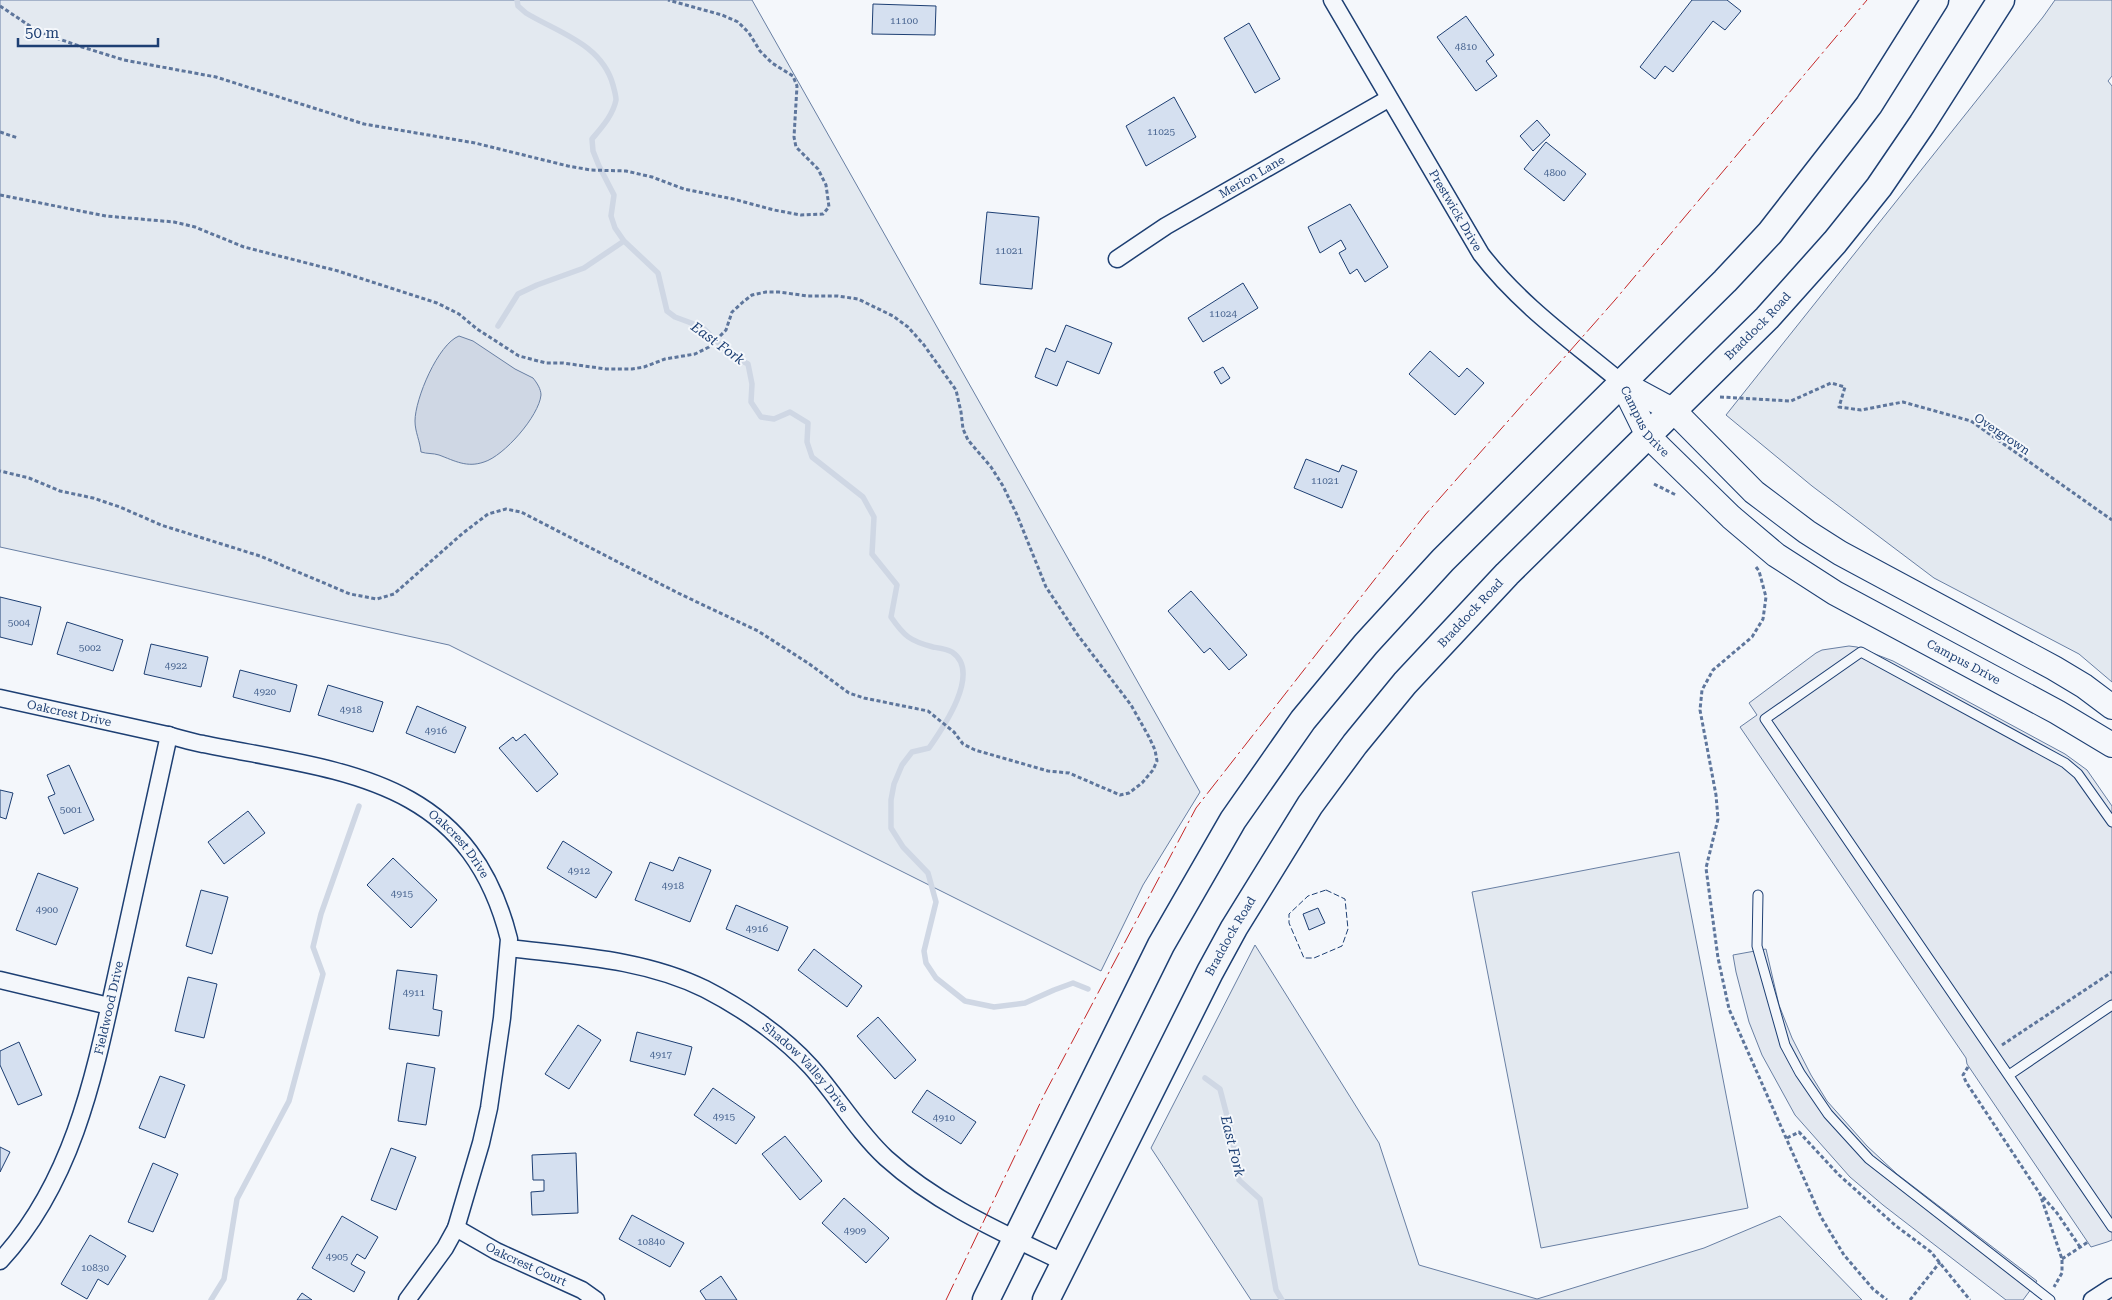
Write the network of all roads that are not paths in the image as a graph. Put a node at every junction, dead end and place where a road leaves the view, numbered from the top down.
1 (1332, 0) edge
2 (1935, 0) edge
3 (2001, 0) edge
4 (1388, 99) junction
5 (1117, 259) dead end
6 (1622, 383) junction
7 (1674, 411) junction
8 (1648, 436) junction
9 (0, 698) edge
10 (2112, 707) edge
11 (169, 735) junction
12 (2112, 745) edge
13 (2112, 822) edge
14 (1758, 895) dead end
15 (509, 948) junction
16 (0, 980) edge
17 (2112, 1005) edge
18 (109, 1006) junction
19 (2009, 1075) junction
20 (2112, 1227) edge
21 (456, 1228) junction
22 (1016, 1239) junction
23 (0, 1261) edge
24 (1065, 1263) junction
25 (2112, 1286) edge
26 (2050, 1296) edge
27 (407, 1300) edge
28 (596, 1300) edge
29 (986, 1300) edge
30 (1046, 1300) edge
31 (2092, 1300) edge

1 - 4 street, Prestwick Drive
2 - 6 main road
3 - 7 main road, Braddock Road
4 - 5 street, Merion Lane
4 - 6 street, Prestwick Drive
6 - 7 street, Campus Drive
6 - 8 street, Campus Drive
6 - 22 main road
7 - 8 main road, Braddock Road
7 - 10 street, Campus Drive
8 - 12 street, Campus Drive
8 - 24 main road, Braddock Road
9 - 11 street, Oakcrest Drive
11 - 15 street, Oakcrest Drive
11 - 18 street, Fieldwood Drive
13 - 19 lane
14 - 26 lane
15 - 21 street, Oakcrest Drive
15 - 22 street, Shadow Valley Drive
16 - 18 street
17 - 19 lane
18 - 23 street, Fieldwood Drive
19 - 20 lane
21 - 27 street, Oakcrest Drive
21 - 28 street, Oakcrest Court
22 - 24 street, Shadow Valley Drive
22 - 29 main road
24 - 30 main road, Braddock Road
25 - 31 street

